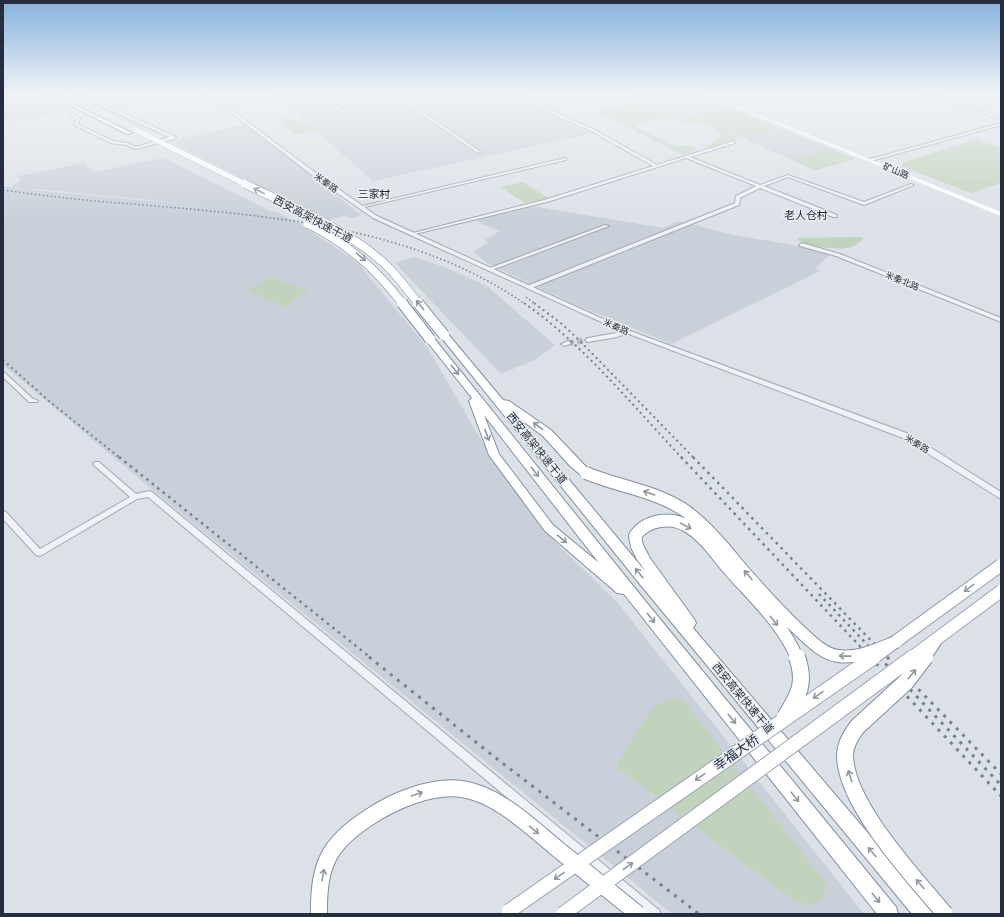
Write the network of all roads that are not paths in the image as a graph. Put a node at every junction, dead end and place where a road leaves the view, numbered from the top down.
1 (99, 136) edge
2 (134, 136) edge
3 (148, 136) edge
4 (170, 136) edge
5 (171, 136) edge
6 (264, 136) edge
7 (455, 136) edge
8 (602, 136) edge
9 (810, 136) edge
10 (812, 136) edge
11 (958, 136) edge
12 (974, 136) edge
13 (175, 138) junction
14 (734, 142) dead end
15 (150, 144) junction
16 (479, 152) dead end
17 (687, 156) junction
18 (565, 159) dead end
19 (871, 160) junction
20 (879, 163) junction
21 (657, 166) junction
22 (760, 186) junction
23 (912, 186) dead end
24 (360, 208) junction
25 (1001, 210) edge
26 (285, 212) dead end
27 (1001, 214) edge
28 (835, 216) dead end
29 (298, 218) dead end
30 (607, 226) dead end
31 (411, 234) junction
32 (802, 245) dead end
33 (490, 269) junction
34 (529, 287) junction
35 (1001, 320) edge
36 (626, 332) junction
37 (588, 340) tunnel mouth
38 (3, 374) edge
39 (467, 386) junction
40 (495, 397) junction
41 (35, 401) dead end
42 (97, 464) dead end
43 (1001, 496) edge
44 (135, 497) junction
45 (3, 514) edge
46 (1001, 565) edge
47 (1001, 591) edge
48 (637, 601) junction
49 (936, 640) junction
50 (896, 642) junction
51 (738, 692) junction
52 (785, 717) junction
53 (509, 911) dead end
54 (319, 914) edge
55 (563, 914) edge
56 (638, 914) edge
57 (655, 914) edge
58 (889, 914) edge
59 (924, 914) edge
60 (945, 914) edge

1 - 15 street
2 - 15 highway, 西安高架快速干道
40 -> 3 highway, 西安高架快速干道, bridge
4 - 13 street
5 - 13 street
6 - 24 street, 米秦路
7 - 16 street
8 - 21 street
9 - 19 main road, 矿山路
10 - 19 main road, 矿山路
11 - 19 street
12 - 20 street
13 - 15 street
14 - 17 street
15 - 26 highway, 西安高架快速干道
17 - 21 street
17 - 22 street
18 - 24 street
19 - 20 main road, 矿山路
20 - 25 main road, 矿山路
20 - 27 main road, 矿山路
21 - 31 street
22 - 23 street
22 - 28 street
22 - 34 street
24 - 31 street, 米秦路
29 -> 39 highway, 西安高架快速干道, bridge
30 - 33 street
31 - 33 street, 米秦路
32 - 35 street, 米秦北路
33 - 34 street, 米秦路
34 - 36 street, 米秦路
36 - 37 street
36 - 43 street, 米秦路
38 - 41 street
39 -> 48 highway, 西安高架快速干道
39 -> 48 highway
50 -> 40 highway, bridge
51 -> 40 highway, 西安高架快速干道
42 - 44 street
44 - 45 street
44 - 57 street
46 -> 50 main road, 幸福大桥, bridge
47 - 49 main road, bridge
48 -> 58 highway, 西安高架快速干道
55 -> 49 main road, bridge
60 -> 49 highway, bridge
50 -> 52 main road, 幸福大桥, bridge
51 -> 52 highway, bridge
59 -> 51 highway, 西安高架快速干道
52 -> 53 main road, 幸福大桥, bridge
54 -> 56 highway, bridge

